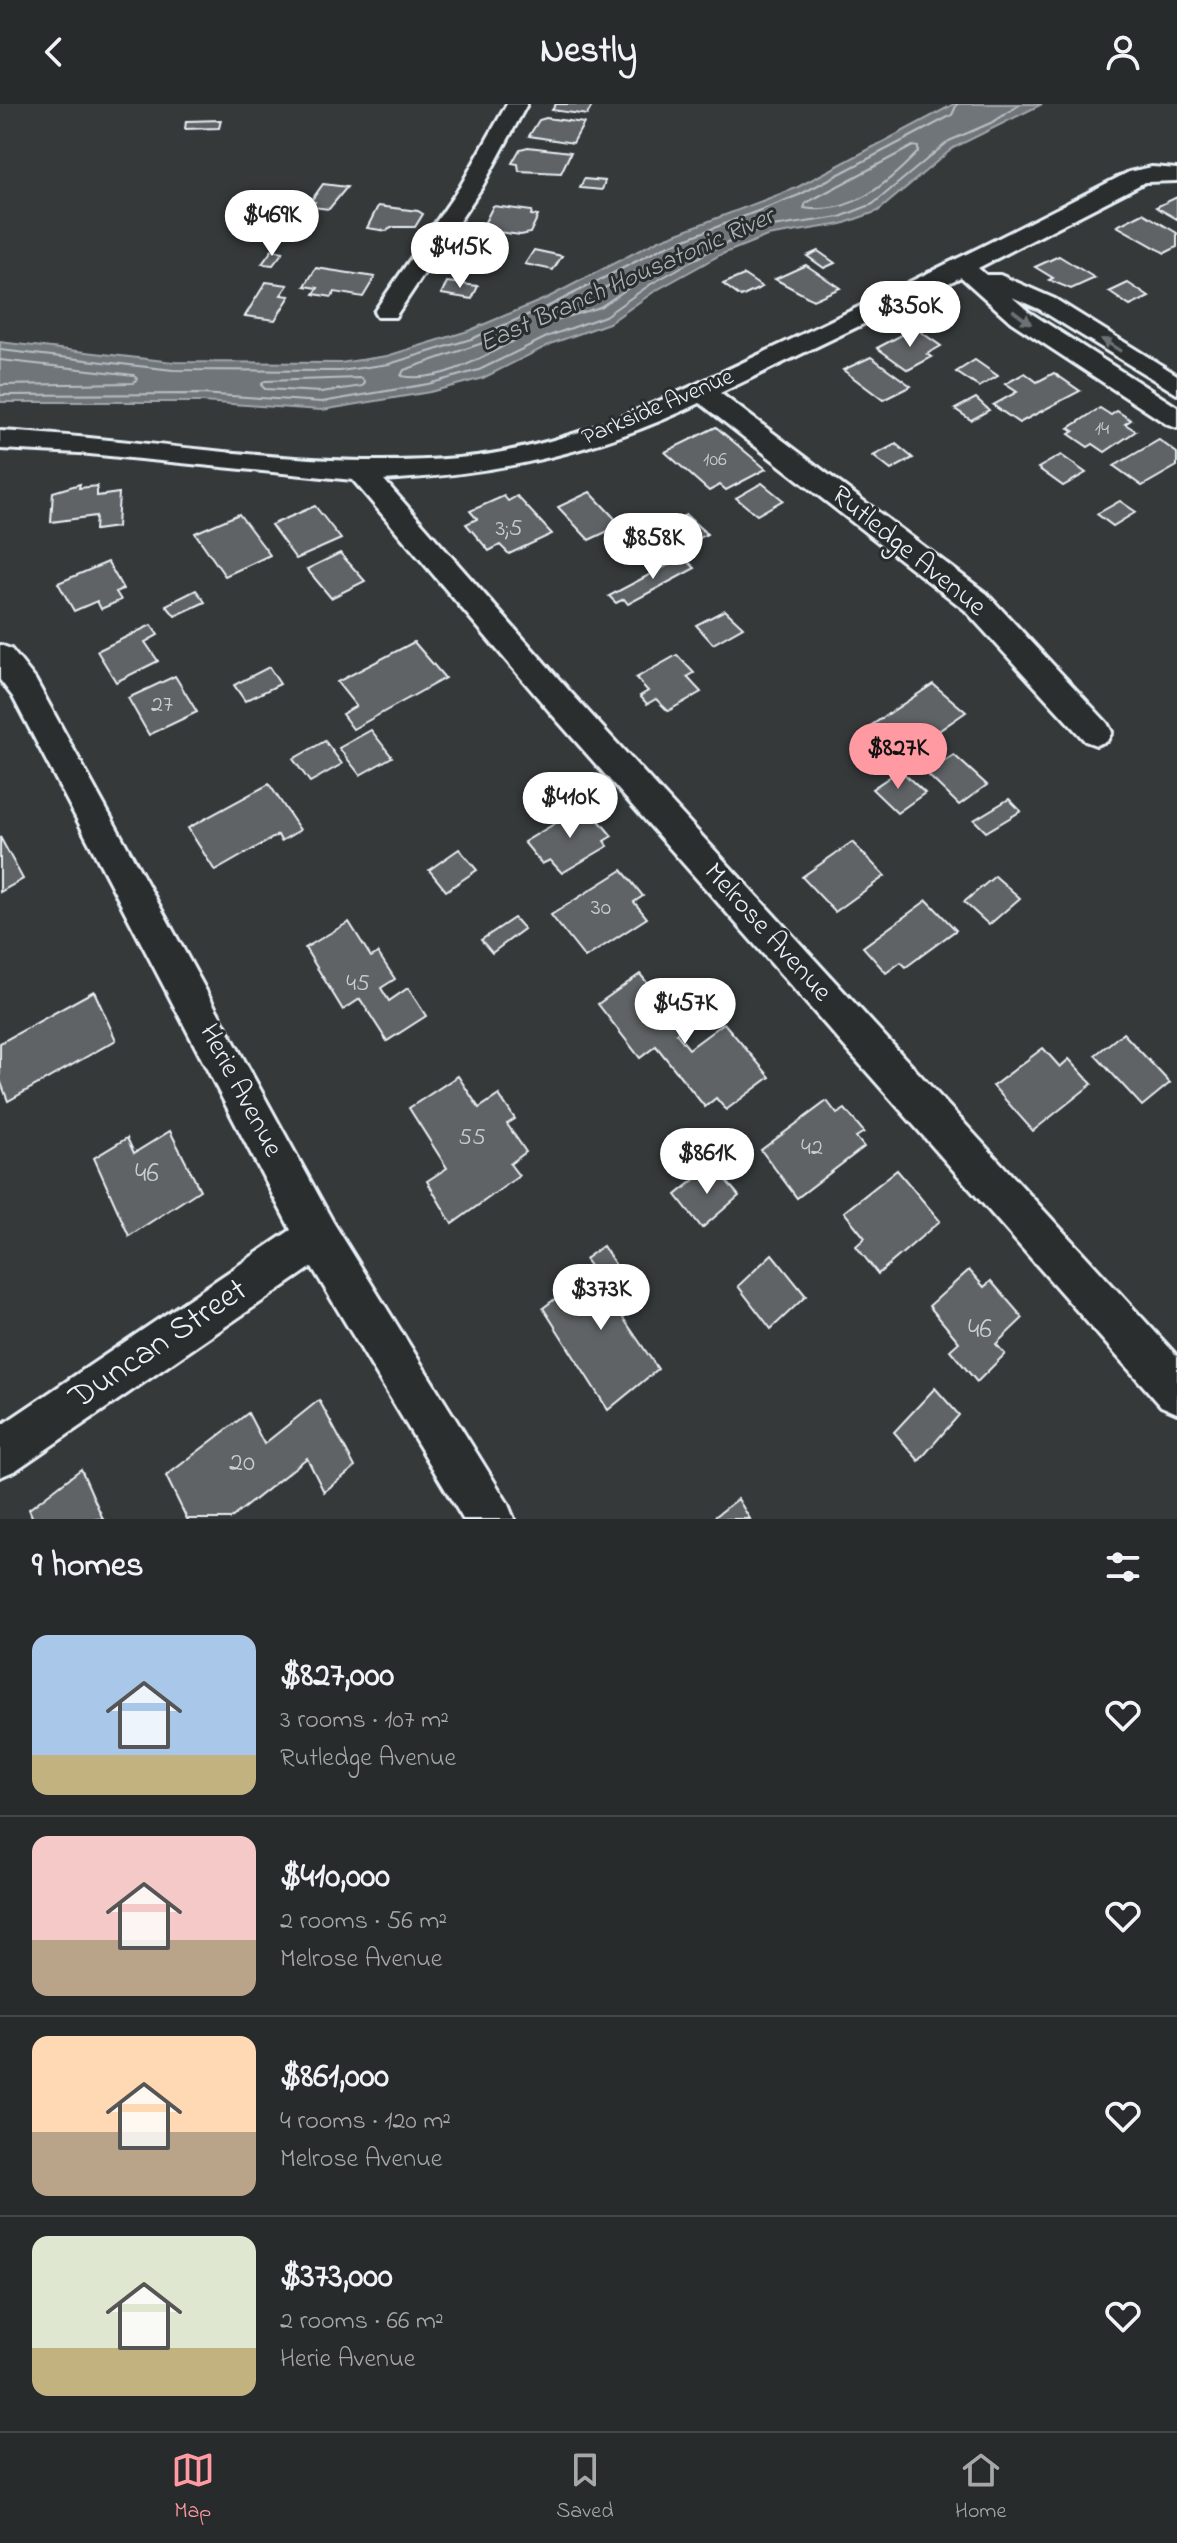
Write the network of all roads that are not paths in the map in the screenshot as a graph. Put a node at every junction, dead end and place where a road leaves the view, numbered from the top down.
1 (517, 104) edge
2 (1177, 175) edge
3 (963, 267) junction
4 (386, 312) dead end
5 (1177, 386) edge
6 (702, 392) junction
7 (1177, 419) edge
8 (0, 440) edge
9 (361, 472) junction
10 (0, 657) edge
11 (1096, 732) dead end
12 (318, 1237) junction
13 (1177, 1390) edge
14 (0, 1454) edge
15 (490, 1519) edge

1 - 4 street
2 - 3 street, Parkside Avenue
5 -> 3 street
3 - 6 street, Parkside Avenue
3 -> 7 street
6 - 9 street, Parkside Avenue
6 - 11 street, Rutledge Avenue
8 - 9 street, Parkside Avenue
9 - 13 street, Melrose Avenue
10 - 12 street, Herie Avenue
12 - 14 street, Duncan Street
12 - 15 street, Herie Avenue

